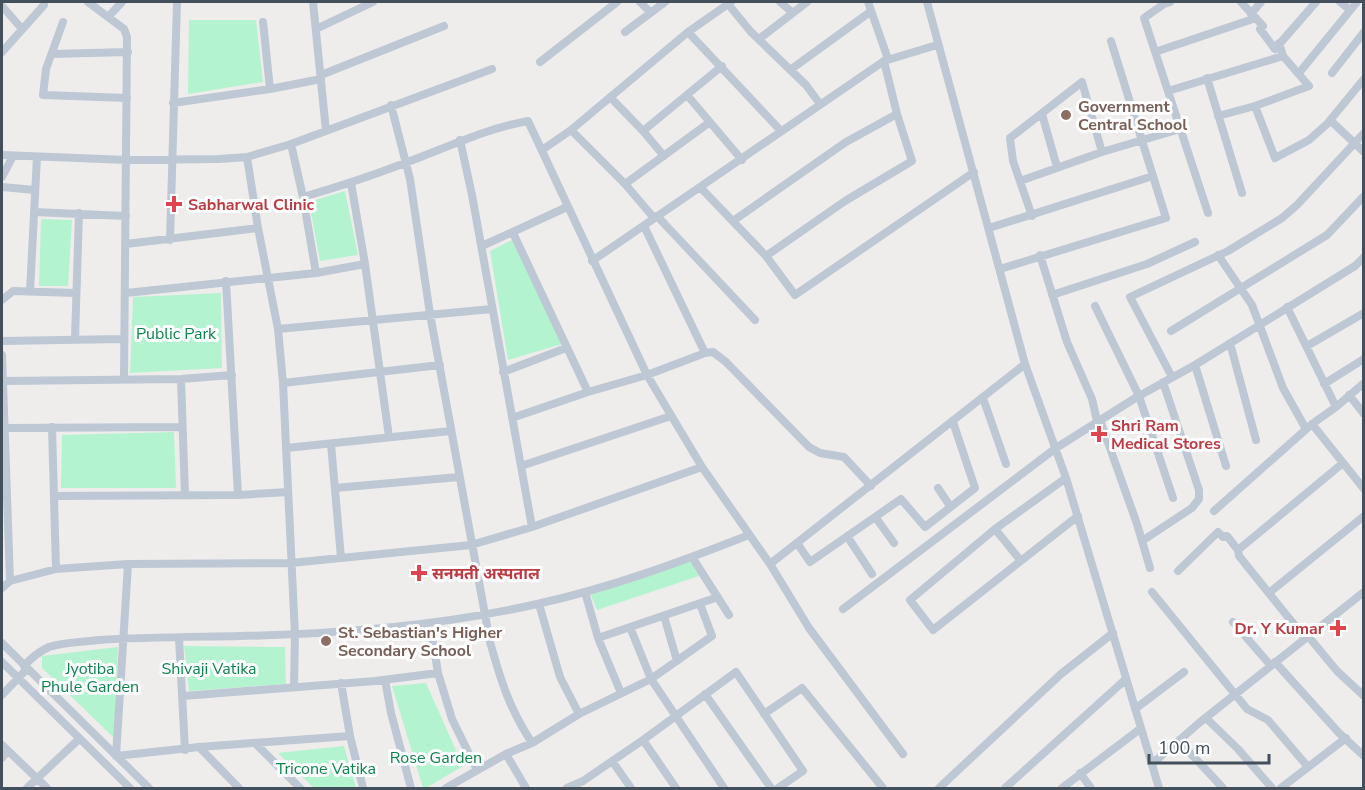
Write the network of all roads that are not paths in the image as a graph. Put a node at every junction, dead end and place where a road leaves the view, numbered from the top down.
1 (88, 2) edge
2 (122, 2) edge
3 (177, 2) edge
4 (314, 2) edge
5 (373, 2) edge
6 (617, 2) edge
7 (640, 2) edge
8 (665, 2) edge
9 (780, 2) edge
10 (807, 2) edge
11 (868, 2) edge
12 (927, 2) edge
13 (1170, 2) edge
14 (1241, 2) edge
15 (1261, 2) edge
16 (1316, 2) edge
17 (1340, 2) edge
18 (1357, 2) edge
19 (729, 3) edge
20 (44, 5) dead end
21 (2, 6) edge
22 (1350, 10) junction
23 (650, 12) junction
24 (870, 12) junction
25 (793, 13) junction
26 (109, 16) junction
27 (1254, 16) junction
28 (63, 22) dead end
29 (263, 22) dead end
30 (444, 26) dead end
31 (22, 29) junction
32 (316, 29) junction
33 (625, 32) dead end
34 (688, 32) junction
35 (1364, 32) edge
36 (759, 39) junction
37 (1111, 41) dead end
38 (1279, 43) junction
39 (937, 45) junction
40 (2, 52) edge
41 (128, 52) junction
42 (1155, 52) junction
43 (52, 54) junction
44 (1283, 56) junction
45 (886, 60) junction
46 (540, 62) dead end
47 (722, 66) junction
48 (492, 69) dead end
49 (790, 70) junction
50 (1299, 73) junction
51 (1332, 73) dead end
52 (321, 77) junction
53 (1207, 78) junction
54 (1364, 79) edge
55 (270, 89) junction
56 (1168, 91) junction
57 (687, 95) junction
58 (610, 97) junction
59 (127, 99) junction
60 (173, 103) junction
61 (820, 104) junction
62 (391, 105) junction
63 (1255, 106) junction
64 (897, 114) junction
65 (1042, 114) junction
66 (1218, 116) junction
67 (1330, 120) junction
68 (710, 122) junction
69 (1180, 129) junction
70 (571, 130) junction
71 (326, 131) junction
72 (643, 131) junction
73 (781, 131) junction
74 (1364, 133) edge
75 (460, 140) junction
76 (1142, 140) junction
77 (1354, 143) junction
78 (291, 144) junction
79 (542, 150) junction
80 (1102, 152) junction
81 (1364, 152) edge
82 (2, 155) edge
83 (13, 156) junction
84 (664, 156) junction
85 (37, 157) junction
86 (247, 157) junction
87 (127, 160) junction
88 (171, 160) junction
89 (741, 160) junction
90 (406, 163) junction
91 (1057, 167) junction
92 (974, 172) junction
93 (1153, 176) junction
94 (2, 177) edge
95 (1020, 181) junction
96 (351, 183) junction
97 (625, 184) junction
98 (2, 187) edge
99 (700, 187) junction
100 (35, 190) junction
101 (1242, 193) dead end
102 (1364, 196) edge
103 (303, 197) junction
104 (567, 207) junction
105 (34, 212) junction
106 (79, 213) junction
107 (1208, 213) dead end
108 (126, 216) junction
109 (1032, 216) junction
110 (656, 217) junction
111 (733, 221) junction
112 (644, 226) junction
113 (258, 228) junction
114 (989, 228) junction
115 (513, 233) junction
116 (170, 240) junction
117 (1195, 242) dead end
118 (126, 244) junction
119 (482, 246) junction
120 (1040, 255) junction
121 (1218, 255) junction
122 (766, 256) junction
123 (1364, 257) edge
124 (592, 261) junction
125 (365, 264) junction
126 (1000, 269) junction
127 (316, 273) junction
128 (268, 279) junction
129 (226, 281) junction
130 (1240, 289) junction
131 (30, 291) junction
132 (76, 293) junction
133 (126, 293) junction
134 (1052, 295) junction
135 (2, 300) edge
136 (1095, 306) dead end
137 (1287, 308) junction
138 (492, 309) junction
139 (430, 314) junction
140 (1364, 314) edge
141 (373, 319) junction
142 (755, 320) dead end
143 (1260, 325) junction
144 (278, 329) junction
145 (1172, 331) dead end
146 (75, 339) junction
147 (123, 339) junction
148 (2, 341) edge
149 (1230, 344) junction
150 (1307, 346) junction
151 (566, 348) junction
152 (705, 353) junction
153 (2, 355) edge
154 (1364, 359) edge
155 (1025, 364) junction
156 (440, 365) junction
157 (1195, 365) junction
158 (503, 372) junction
159 (380, 373) junction
160 (232, 375) junction
161 (647, 375) junction
162 (1172, 377) junction
163 (123, 378) junction
164 (181, 379) junction
165 (3, 381) edge
166 (1163, 382) junction
167 (283, 383) junction
168 (1364, 383) edge
169 (1324, 384) junction
170 (588, 392) junction
171 (1349, 395) junction
172 (1139, 396) junction
173 (983, 398) junction
174 (1336, 407) junction
175 (1364, 414) edge
176 (671, 416) junction
177 (512, 418) junction
178 (1098, 420) junction
179 (953, 422) junction
180 (1310, 426) junction
181 (52, 427) junction
182 (182, 427) junction
183 (4, 428) junction
184 (451, 431) junction
185 (389, 437) junction
186 (1256, 440) dead end
187 (331, 444) junction
188 (286, 448) junction
189 (1056, 448) junction
190 (1343, 463) junction
191 (1006, 464) dead end
192 (521, 466) junction
193 (1226, 466) dead end
194 (702, 467) junction
195 (459, 477) junction
196 (1066, 478) junction
197 (871, 486) junction
198 (335, 488) junction
199 (938, 488) dead end
200 (1364, 489) edge
201 (288, 492) junction
202 (185, 495) junction
203 (238, 495) junction
204 (4, 496) edge
205 (54, 496) junction
206 (1173, 498) dead end
207 (950, 506) junction
208 (1214, 511) dead end
209 (1078, 516) junction
210 (1364, 516) edge
211 (876, 518) junction
212 (532, 527) junction
213 (995, 529) junction
214 (749, 535) junction
215 (847, 536) junction
216 (1142, 541) junction
217 (797, 543) junction
218 (894, 543) dead end
219 (471, 545) junction
220 (1238, 550) junction
221 (692, 557) junction
222 (341, 558) junction
223 (1021, 561) junction
224 (291, 563) junction
225 (129, 564) junction
226 (770, 564) junction
227 (1150, 568) dead end
228 (56, 569) junction
229 (1178, 571) dead end
230 (872, 574) dead end
231 (10, 581) junction
232 (2, 588) edge
233 (585, 592) junction
234 (1152, 592) dead end
235 (1364, 592) edge
236 (1269, 593) junction
237 (718, 597) junction
238 (539, 604) junction
239 (700, 604) junction
240 (843, 609) dead end
241 (484, 615) junction
242 (729, 615) dead end
243 (664, 616) junction
244 (1233, 621) dead end
245 (430, 623) junction
246 (630, 627) junction
247 (1113, 633) junction
248 (295, 635) junction
249 (1306, 637) junction
250 (179, 638) junction
251 (598, 638) junction
252 (122, 639) junction
253 (2, 643) edge
254 (677, 661) junction
255 (2, 662) edge
256 (1273, 664) junction
257 (26, 667) junction
258 (1184, 672) dead end
259 (438, 673) junction
260 (18, 679) junction
261 (651, 679) junction
262 (1126, 679) junction
263 (385, 680) junction
264 (341, 683) junction
265 (294, 687) junction
266 (621, 693) junction
267 (705, 694) junction
268 (1235, 694) junction
269 (2, 695) edge
270 (183, 696) junction
271 (1364, 696) edge
272 (1135, 709) junction
273 (579, 714) junction
274 (764, 714) junction
275 (677, 716) junction
276 (1206, 718) junction
277 (1140, 729) junction
278 (350, 736) junction
279 (1346, 738) junction
280 (79, 739) junction
281 (643, 740) junction
282 (1179, 741) junction
283 (255, 743) junction
284 (532, 743) junction
285 (2, 745) edge
286 (199, 747) junction
287 (185, 750) junction
288 (506, 754) junction
289 (903, 754) dead end
290 (5, 755) edge
291 (116, 756) junction
292 (1364, 756) edge
293 (612, 761) junction
294 (1152, 764) junction
295 (1308, 767) junction
296 (477, 770) junction
297 (1080, 773) junction
298 (36, 778) junction
299 (27, 789) edge
300 (47, 789) edge
301 (130, 789) edge
302 (149, 789) edge
303 (239, 789) edge
304 (300, 789) edge
305 (363, 789) edge
306 (411, 789) edge
307 (446, 789) edge
308 (526, 789) edge
309 (567, 789) edge
310 (631, 789) edge
311 (676, 789) edge
312 (724, 789) edge
313 (771, 789) edge
314 (778, 789) edge
315 (883, 789) edge
316 (939, 789) edge
317 (1005, 789) edge
318 (1062, 789) edge
319 (1091, 789) edge
320 (1159, 789) edge
321 (1223, 789) edge
322 (1272, 789) edge
323 (1281, 789) edge

1 - 26 street
2 - 26 street
3 - 60 street
4 - 32 street
5 - 32 street
6 - 46 street
7 - 23 street
8 - 23 street
9 - 25 street
10 - 25 street
11 - 24 street
12 - 39 street
13 - 42 street
14 - 27 street
15 - 27 street
16 - 38 street
17 - 22 street
18 - 22 street
19 - 34 street
19 - 36 street
20 - 31 street
21 - 31 street
22 - 50 street
23 - 33 street
24 - 45 street
24 - 49 street
25 - 36 street
26 - 41 street
27 - 38 street
27 - 42 street
28 - 43 street
29 - 55 street
30 - 52 street
31 - 40 street
32 - 52 street
34 - 47 street
34 - 58 street
35 - 51 street
36 - 49 street
37 - 76 street
38 - 44 street
39 - 45 street
39 - 92 street
41 - 43 street
41 - 59 street
42 - 56 street
43 - 59 street
44 - 50 street
44 - 53 street
45 - 61 street
45 - 64 street
47 - 57 street
47 - 73 street
48 - 62 street
49 - 61 street
50 - 63 street
52 - 55 street
52 - 71 street
53 - 56 street
53 - 66 street
54 - 67 street
55 - 60 street
56 - 69 street
57 - 68 street
57 - 72 street
58 - 70 street
58 - 72 street
59 - 87 street
60 - 88 street
61 - 73 street
62 - 71 street
62 - 90 street
63 - 66 street
63 - 67 street
64 - 111 street
64 - 122 street
65 - 80 street
65 - 91 street
65 - 95 street
66 - 101 street
67 - 77 street
68 - 84 street
68 - 89 street
69 - 76 street
69 - 107 street
70 - 79 street
70 - 97 street
71 - 78 street
72 - 84 street
73 - 89 street
74 - 77 street
75 - 79 street
75 - 90 street
75 - 119 street
76 - 80 street
76 - 93 street
77 - 81 street
77 - 121 street
78 - 86 street
78 - 103 street
79 - 104 street
80 - 91 street
82 - 83 street
83 - 85 street
83 - 94 street
84 - 97 street
85 - 87 street
85 - 100 street
86 - 88 street
86 - 113 street
87 - 88 street
87 - 108 street
88 - 116 street
89 - 99 street
90 - 96 street
90 - 139 street
91 - 95 street
92 - 114 street
92 - 122 street
93 - 109 street
93 - 120 street
95 - 109 street
96 - 103 street
96 - 125 street
97 - 110 street
98 - 100 street
99 - 110 street
99 - 111 street
100 - 105 street
102 - 130 street
103 - 127 street
104 - 115 street
104 - 124 street
105 - 106 street
105 - 131 street
106 - 108 street
106 - 132 street
108 - 118 street
109 - 114 street
110 - 112 street
110 - 142 street
111 - 122 street
112 - 124 street
112 - 152 street
113 - 116 street
113 - 128 street
114 - 126 street
115 - 119 street
115 - 151 street
116 - 118 street
117 - 134 street
118 - 133 street
119 - 138 street
120 - 126 street
120 - 134 street
121 - 130 street
121 - 162 street
123 - 137 street
124 - 161 street
125 - 127 street
125 - 141 street
126 - 155 street
127 - 128 street
128 - 129 street
128 - 144 street
129 - 133 street
129 - 160 street
130 - 143 street
130 - 145 street
131 - 132 street
131 - 135 street
132 - 146 street
133 - 147 street
134 - 178 street
136 - 172 street
137 - 143 street
137 - 150 street
138 - 139 street
138 - 158 street
139 - 141 street
139 - 156 street
140 - 150 street
141 - 144 street
141 - 159 street
143 - 149 street
143 - 180 street
144 - 167 street
146 - 147 street
146 - 148 street
147 - 163 street
149 - 157 street
149 - 186 street
150 - 169 street
151 - 158 street
151 - 170 street
152 - 161 street
152 - 197 street
153 - 165 street
154 - 169 street
155 - 173 street
155 - 189 street
156 - 159 street
156 - 184 street
157 - 162 street
157 - 193 street
158 - 177 street
159 - 167 street
159 - 185 street
160 - 164 street
160 - 203 street
161 - 170 street
161 - 176 street
162 - 166 street
163 - 164 street
163 - 165 street
164 - 182 street
165 - 183 street
166 - 172 street
166 - 216 street
167 - 188 street
168 - 171 street
169 - 174 street
170 - 177 street
171 - 174 street
171 - 175 street
172 - 178 street
172 - 206 street
173 - 179 street
173 - 191 street
174 - 180 street
176 - 192 street
176 - 194 street
177 - 192 street
178 - 189 street
178 - 216 street
179 - 197 street
179 - 207 street
180 - 190 street
180 - 208 street
181 - 182 street
181 - 183 street
181 - 205 street
182 - 202 street
183 - 204 street
184 - 185 street
184 - 195 street
185 - 187 street
187 - 188 street
187 - 198 street
188 - 201 street
189 - 196 street
189 - 240 street
190 - 200 street
190 - 220 street
192 - 212 street
194 - 212 street
194 - 214 street
195 - 198 street
195 - 219 street
196 - 209 street
196 - 213 street
197 - 217 street
198 - 222 street
199 - 207 street
201 - 203 street
201 - 224 street
202 - 203 street
202 - 205 street
204 - 231 street
205 - 228 street
207 - 211 street
209 - 223 street
209 - 247 street
210 - 236 street
211 - 215 street
211 - 218 street
212 - 219 street
213 - 223 street
213 - 223 street
214 - 221 street
214 - 226 street
215 - 217 street
215 - 230 street
216 - 227 street
217 - 226 street
219 - 222 street
219 - 241 street
220 - 229 street
220 - 236 street
221 - 233 street
221 - 237 street
222 - 224 street
224 - 225 street
224 - 248 street
225 - 228 street
225 - 252 street
226 - 289 street
228 - 231 street
231 - 232 street
233 - 238 street
233 - 251 street
234 - 268 street
235 - 249 street
236 - 249 street
237 - 239 street
237 - 242 street
238 - 241 street
238 - 273 street
239 - 243 street
239 - 254 street
241 - 245 street
241 - 284 street
243 - 246 street
243 - 254 street
244 - 256 street
245 - 248 street
245 - 259 street
246 - 251 street
246 - 261 street
247 - 262 street
247 - 316 street
248 - 250 street
248 - 265 street
249 - 256 street
249 - 271 street
250 - 252 street
250 - 270 street
251 - 266 street
252 - 257 street
252 - 291 street
253 - 257 street
254 - 261 street
255 - 260 street
256 - 268 street
256 - 279 street
257 - 260 street
257 - 291 street
258 - 272 street
259 - 263 street
259 - 296 street
260 - 269 street
260 - 280 street
261 - 266 street
261 - 275 street
262 - 272 street
262 - 317 street
263 - 264 street
263 - 306 street
264 - 265 street
264 - 278 street
265 - 270 street
266 - 273 street
267 - 274 street
267 - 275 street
267 - 313 street
268 - 276 street
268 - 295 street
270 - 287 street
272 - 277 street
273 - 284 street
274 - 314 street
274 - 315 street
275 - 281 street
275 - 312 street
276 - 282 street
276 - 322 street
277 - 294 street
277 - 297 street
278 - 283 street
278 - 305 street
279 - 292 street
279 - 295 street
280 - 298 street
280 - 301 street
281 - 293 street
281 - 311 street
282 - 294 street
282 - 321 street
283 - 286 street
283 - 304 street
284 - 288 street
285 - 290 street
286 - 287 street
286 - 303 street
287 - 291 street
288 - 296 street
288 - 308 street
290 - 298 street
291 - 302 street
293 - 309 street
293 - 310 street
294 - 320 street
295 - 323 street
296 - 307 street
297 - 318 street
297 - 319 street
298 - 299 street
298 - 300 street

